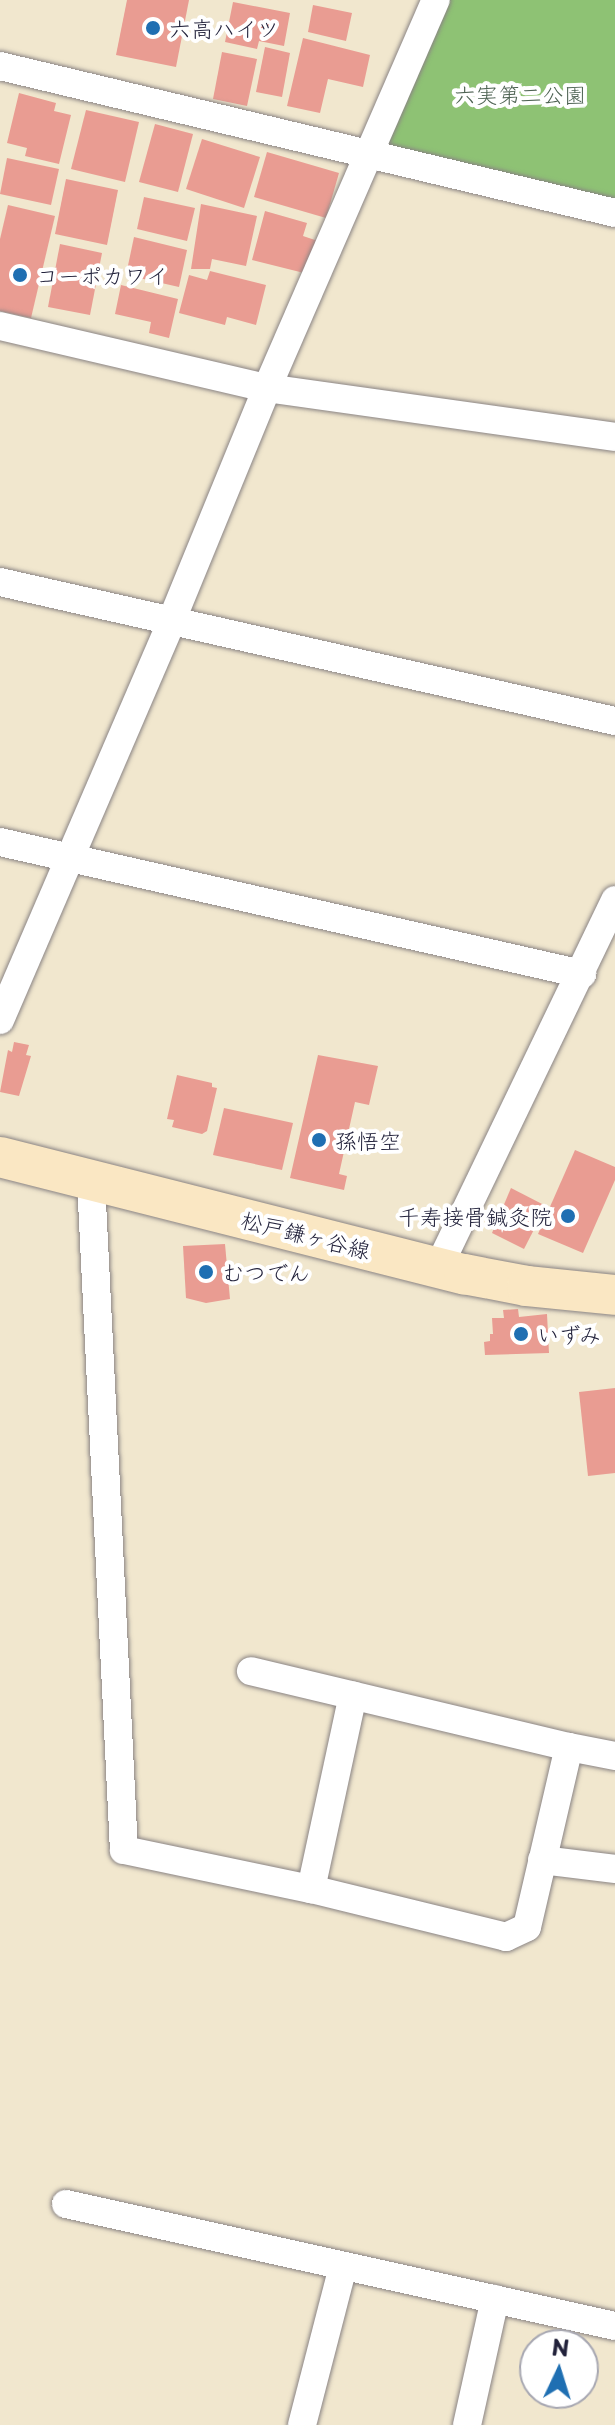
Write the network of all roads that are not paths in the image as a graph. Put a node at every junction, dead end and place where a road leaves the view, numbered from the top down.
1 (436, 0) edge
2 (0, 66) edge
3 (369, 154) junction
4 (615, 213) edge
5 (0, 326) edge
6 (267, 388) junction
7 (615, 437) edge
8 (0, 582) edge
9 (171, 622) junction
10 (615, 721) edge
11 (0, 842) edge
12 (68, 858) junction
13 (615, 900) edge
14 (582, 974) junction
15 (0, 1020) edge
16 (0, 1157) edge
17 (91, 1181) junction
18 (439, 1266) junction
19 (615, 1295) edge
20 (251, 1671) dead end
21 (353, 1695) junction
22 (569, 1747) junction
23 (615, 1756) edge
24 (542, 1860) junction
25 (615, 1869) edge
26 (311, 1889) junction
27 (66, 2204) dead end
28 (343, 2266) junction
29 (495, 2299) junction
30 (615, 2326) edge
31 (302, 2425) edge
32 (467, 2425) edge

1 - 3 street
2 - 3 street
3 - 4 street
3 - 6 street
5 - 6 street
6 - 7 street
6 - 9 street
8 - 9 street
9 - 10 street
9 - 12 street
11 - 12 street
12 - 14 street
12 - 15 street
13 - 14 street
14 - 18 street
16 - 17 main road, 松戸鎌ヶ谷線
17 - 18 main road, 松戸鎌ヶ谷線
17 - 26 street
18 - 19 main road, 松戸鎌ヶ谷線
20 - 21 street
21 - 22 street
21 - 26 street
22 - 23 street
22 - 24 street
24 - 25 street
24 - 26 street
27 - 28 street
28 - 29 street
28 - 31 street
29 - 30 street
29 - 32 street

